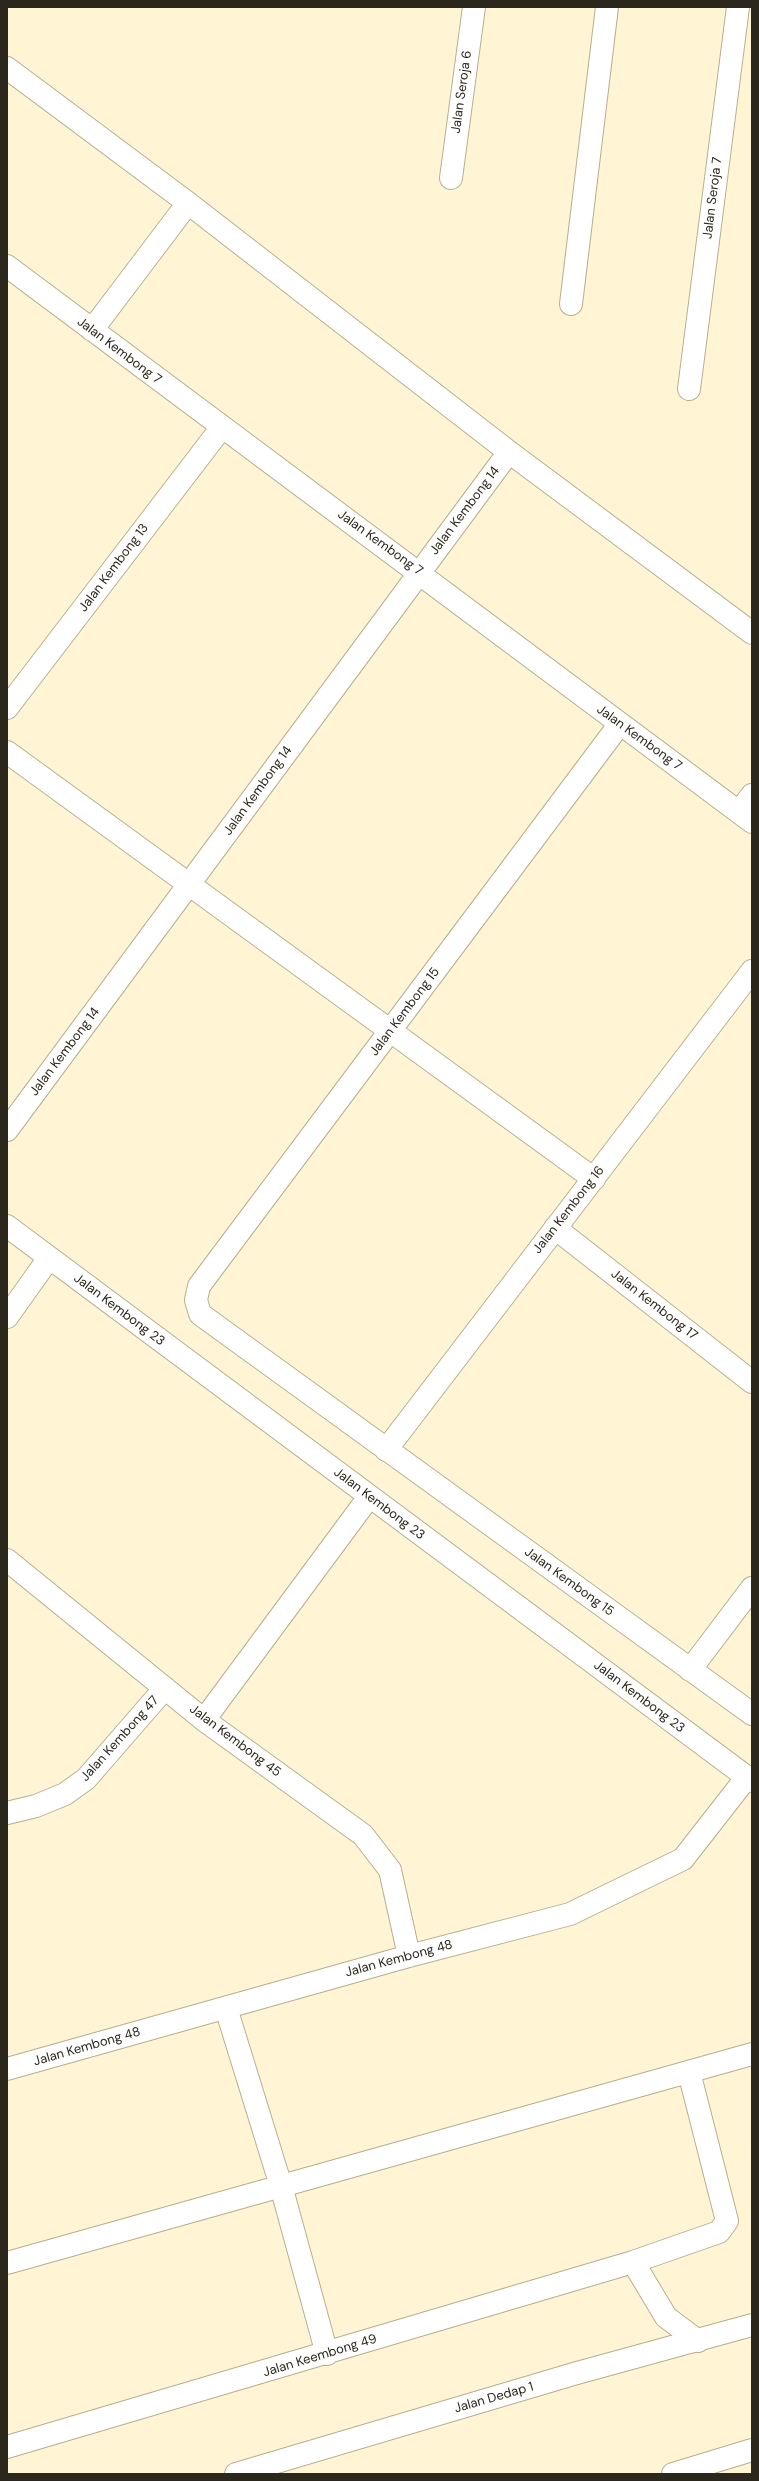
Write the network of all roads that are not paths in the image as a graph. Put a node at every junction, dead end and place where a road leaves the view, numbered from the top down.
1 (474, 7) edge
2 (607, 7) edge
3 (738, 7) edge
4 (7, 68) edge
5 (451, 178) dead end
6 (188, 203) junction
7 (7, 266) edge
8 (571, 304) dead end
9 (92, 330) junction
10 (689, 389) dead end
11 (222, 427) junction
12 (509, 452) junction
13 (419, 572) junction
14 (752, 633) edge
15 (7, 708) edge
16 (619, 725) junction
17 (7, 752) edge
18 (752, 795) edge
19 (746, 817) edge
20 (189, 884) junction
21 (752, 971) edge
22 (391, 1031) junction
23 (7, 1130) edge
24 (594, 1179) junction
25 (7, 1226) edge
26 (555, 1228) junction
27 (50, 1258) junction
28 (7, 1317) edge
29 (752, 1382) edge
30 (386, 1450) junction
31 (369, 1497) junction
32 (7, 1560) edge
33 (752, 1588) edge
34 (690, 1670) junction
35 (165, 1688) junction
36 (752, 1714) edge
37 (204, 1720) junction
38 (749, 1779) edge
39 (7, 1813) edge
40 (409, 1956) junction
41 (226, 2008) junction
42 (752, 2054) edge
43 (7, 2069) edge
44 (689, 2072) junction
45 (281, 2186) junction
46 (633, 2262) junction
47 (7, 2263) edge
48 (752, 2325) edge
49 (698, 2341) junction
50 (327, 2354) junction
51 (7, 2447) edge
52 (752, 2450) edge
53 (687, 2472) edge
54 (236, 2474) edge

1 - 5 street, Jalan Seroja 6
2 - 8 street
3 - 10 street, Jalan Seroja 7
4 - 6 street
6 - 9 street
6 - 12 street
7 - 9 street, Jalan Kembong 7
9 - 11 street, Jalan Kembong 7
11 - 13 street, Jalan Kembong 7
11 - 15 street, Jalan Kembong 13
12 - 13 street, Jalan Kembong 14
12 - 14 street
13 - 16 street, Jalan Kembong 7
13 - 20 street, Jalan Kembong 14
16 - 19 street, Jalan Kembong 7
16 - 22 street, Jalan Kembong 15
17 - 20 street
18 - 19 street
20 - 22 street
20 - 23 street, Jalan Kembong 14
21 - 24 street, Jalan Kembong 16
22 - 24 street
22 - 30 street, Jalan Kembong 15
24 - 26 street, Jalan Kembong 16
25 - 27 street, Jalan Kembong 23
26 - 29 street, Jalan Kembong 17
26 - 30 street, Jalan Kembong 16
27 - 28 street
27 - 31 street, Jalan Kembong 23
30 - 34 street, Jalan Kembong 15
31 - 37 street
31 - 38 street, Jalan Kembong 23
32 - 35 street, Jalan Kembong 45
33 - 34 street
34 - 36 street, Jalan Kembong 15
35 - 37 street, Jalan Kembong 45
35 - 39 street, Jalan Kembong 47
37 - 40 street, Jalan Kembong 45
38 - 40 street, Jalan Kembong 48
40 - 41 street, Jalan Kembong 48
41 - 43 street, Jalan Kembong 48
41 - 45 street
42 - 44 street
44 - 45 street
44 - 46 street, Jalan Keembong 49
45 - 47 street
45 - 50 street
46 - 49 street
46 - 50 street, Jalan Keembong 49
48 - 49 street, Jalan Dedap 1
49 - 54 street, Jalan Dedap 1
50 - 51 street, Jalan Keembong 49
52 - 53 street

